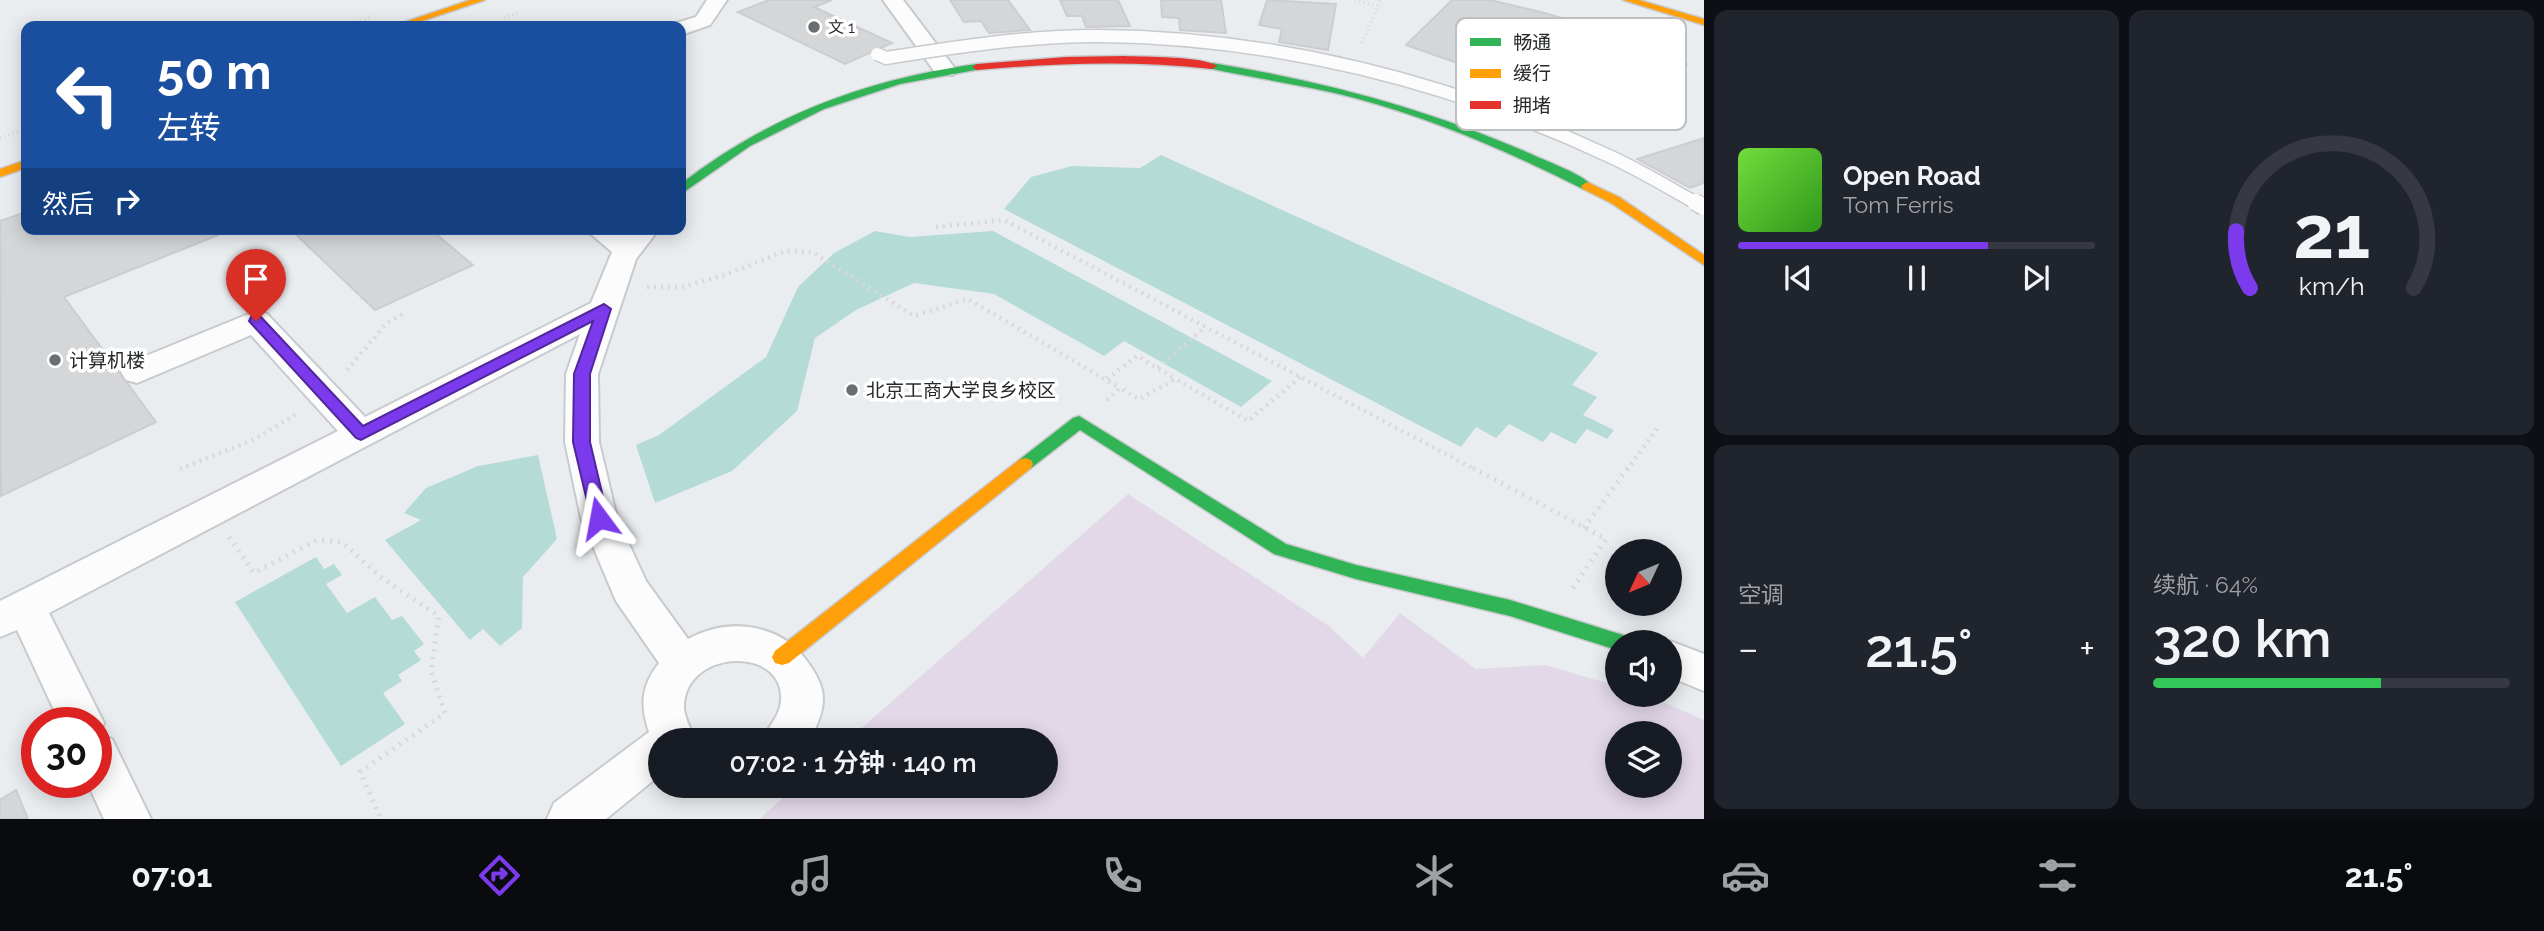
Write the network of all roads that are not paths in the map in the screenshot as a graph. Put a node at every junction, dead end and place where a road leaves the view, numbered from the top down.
1 (480, 0) edge
2 (717, 0) edge
3 (893, 0) edge
4 (1628, 0) edge
5 (501, 4) dead end
6 (414, 21) edge
7 (448, 21) edge
8 (1704, 22) edge
9 (686, 27) edge
10 (877, 54) dead end
11 (945, 70) junction
12 (1456, 91) edge
13 (1456, 126) edge
14 (1468, 130) edge
15 (1560, 130) edge
16 (21, 151) edge
17 (0, 158) edge
18 (21, 166) edge
19 (0, 173) edge
20 (686, 186) edge
21 (1704, 207) edge
22 (620, 235) edge
23 (637, 240) edge
24 (1704, 261) edge
25 (608, 298) junction
26 (137, 372) dead end
27 (361, 434) junction
28 (13, 614) edge
29 (1605, 637) edge
30 (782, 657) junction
31 (682, 663) junction
32 (1682, 664) edge
33 (1704, 673) edge
34 (72, 707) edge
35 (665, 728) edge
36 (791, 728) edge
37 (648, 758) edge
38 (112, 786) edge
39 (128, 819) edge
40 (570, 819) edge

1 - 6 street
2 - 9 street
3 - 11 street
4 - 8 street
5 - 7 street
10 - 12 lane, bridge
11 - 13 street
11 - 20 street
14 - 24 street
15 - 21 lane, bridge
16 - 17 street
18 - 19 street
22 - 23 street
23 - 25 street
25 - 27 street
25 - 31 street
26 - 27 street
27 - 28 street
28 - 34 street
29 - 30 street
30 - 31 street
30 - 36 street
31 - 35 street
32 - 33 street
37 - 40 street
38 - 39 street

